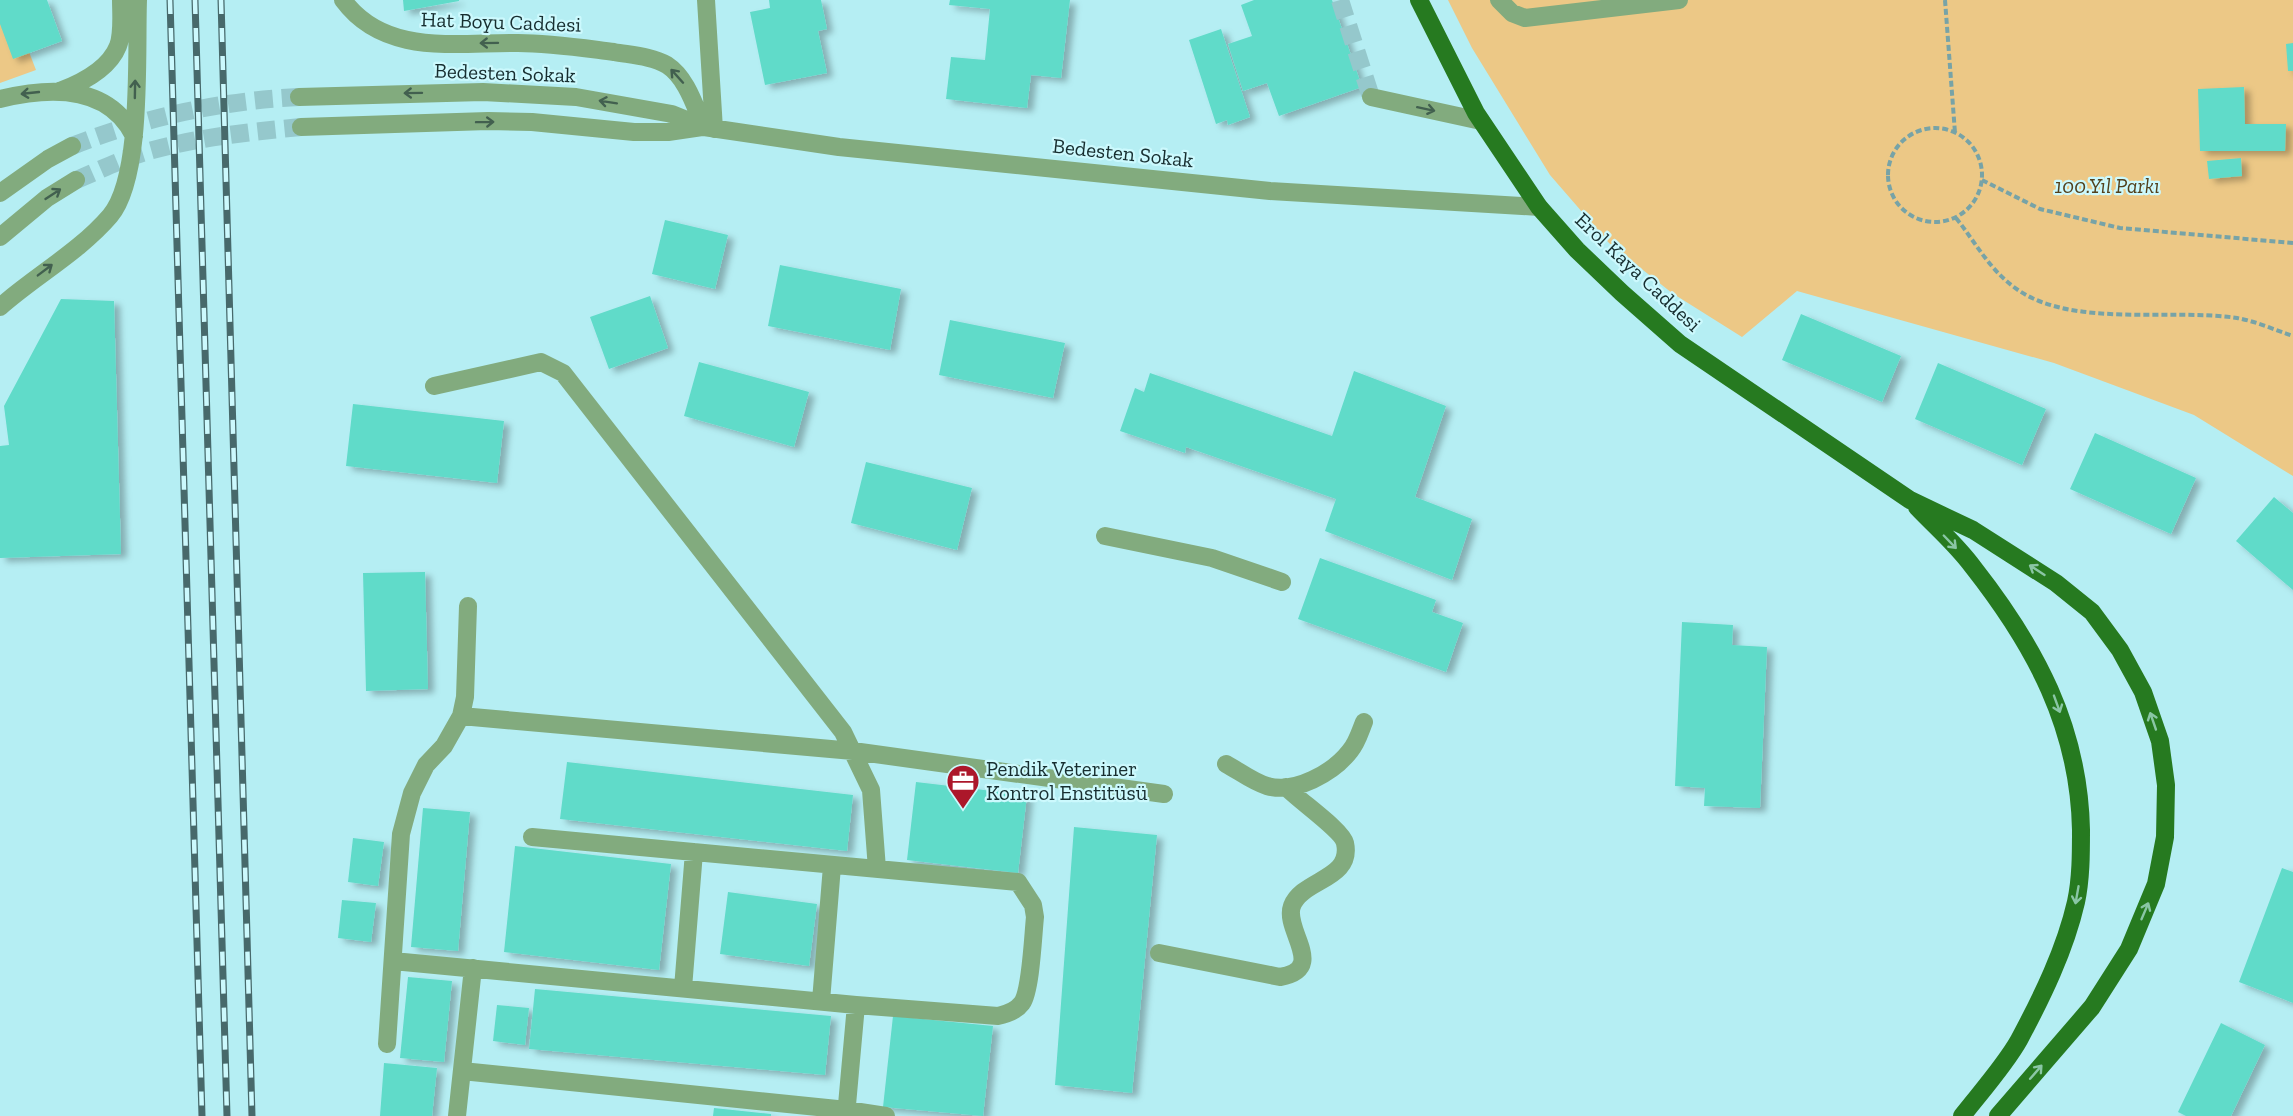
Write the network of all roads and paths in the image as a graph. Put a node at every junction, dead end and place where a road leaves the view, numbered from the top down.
1 (121, 0) edge
2 (138, 0) edge
3 (343, 0) edge
4 (706, 0) edge
5 (1419, 0) edge
6 (1499, 0) edge
7 (1679, 0) edge
8 (1945, 0) edge
9 (60, 91) junction
10 (299, 97) tunnel mouth
11 (1371, 97) dead end
12 (0, 99) edge
13 (1481, 121) junction
14 (301, 127) tunnel mouth
15 (709, 128) junction
16 (1955, 133) junction
17 (134, 136) junction
18 (72, 146) tunnel mouth
19 (76, 180) tunnel mouth
20 (1982, 180) junction
21 (0, 193) edge
22 (1539, 207) junction
23 (1956, 218) junction
24 (0, 237) edge
25 (2293, 243) edge
26 (0, 307) edge
27 (2293, 336) edge
28 (434, 386) dead end
29 (1910, 500) junction
30 (1105, 536) dead end
31 (1282, 582) dead end
32 (468, 606) dead end
33 (461, 716) junction
34 (1364, 722) dead end
35 (853, 751) junction
36 (1226, 764) dead end
37 (1286, 787) junction
38 (1164, 794) dead end
39 (532, 837) dead end
40 (694, 852) junction
41 (832, 866) junction
42 (877, 870) junction
43 (1159, 953) dead end
44 (393, 961) junction
45 (473, 968) junction
46 (683, 988) junction
47 (821, 1001) junction
48 (856, 1005) junction
49 (387, 1044) dead end
50 (462, 1071) junction
51 (847, 1113) edge
52 (457, 1116) edge
53 (886, 1116) edge
54 (1962, 1116) edge
55 (1998, 1116) edge

1 - 9 street
17 -> 2 street
15 -> 3 street, Hat Boyu Caddesi
4 - 15 street
5 - 13 main road, Erol Kaya Caddesi
6 - 7 street
8 - 16 path
9 -> 12 street
9 - 17 street
15 -> 10 street, Bedesten Sokak
11 -> 13 street
13 - 22 main road, Erol Kaya Caddesi
14 -> 15 street, Bedesten Sokak
15 - 22 street, Bedesten Sokak
16 - 20 path
16 - 23 path
26 -> 17 street
18 - 21 street
24 -> 19 street
20 - 23 path
20 - 25 path
22 - 29 main road, Erol Kaya Caddesi
23 - 27 path
28 - 35 street
29 -> 54 main road, Erol Kaya Caddesi
55 -> 29 main road, Erol Kaya Caddesi
30 - 31 street
32 - 33 street
33 - 35 street
33 - 44 street
34 - 37 street
35 - 38 street
35 - 42 street
36 - 37 street
37 - 43 street
39 - 40 street
40 - 41 street
40 - 46 street
41 - 42 street
41 - 47 street
42 - 48 street
44 - 45 street
44 - 49 street
45 - 46 street
45 - 50 street
46 - 47 street
47 - 48 street
48 - 51 street
50 - 51 street
50 - 52 street
51 - 53 street

